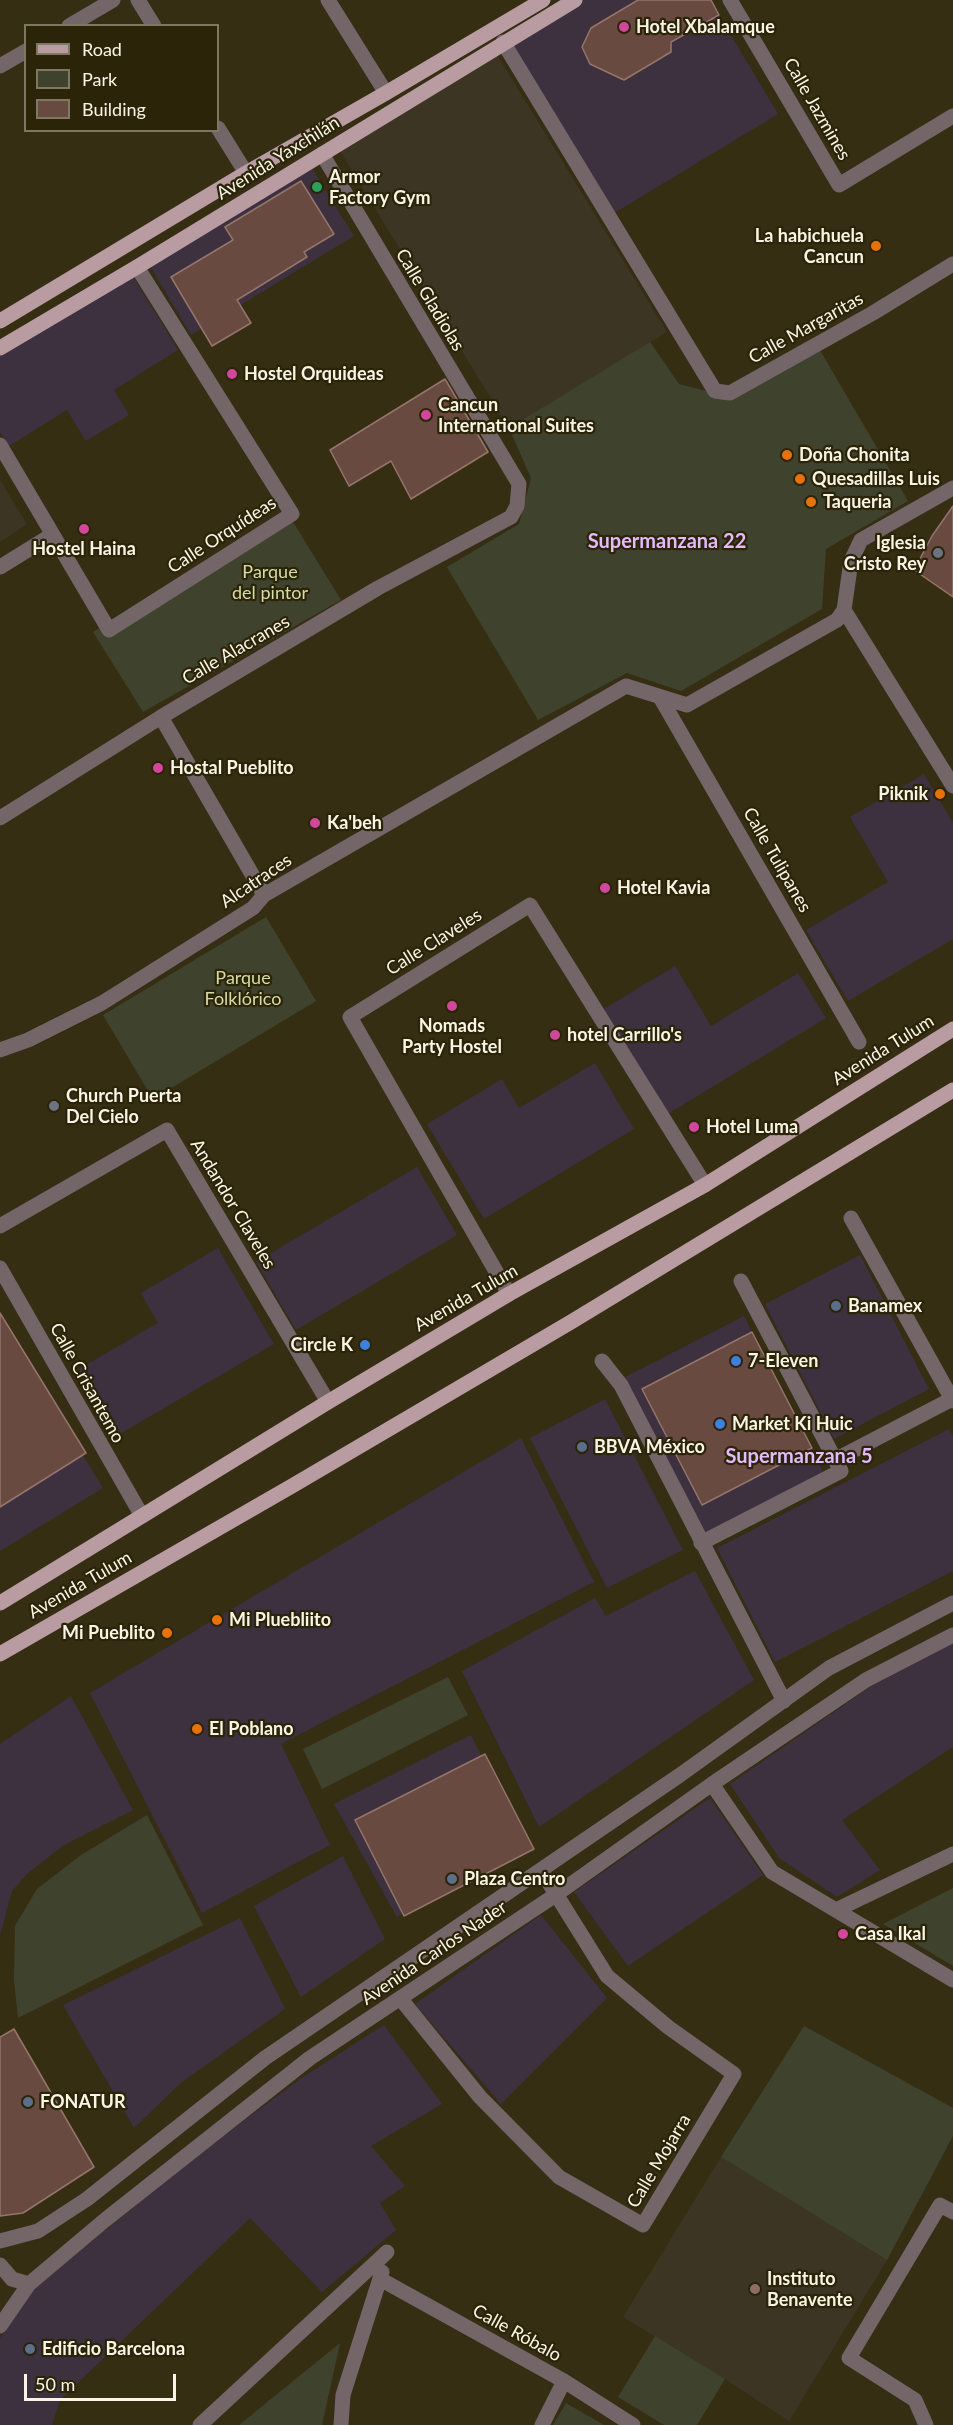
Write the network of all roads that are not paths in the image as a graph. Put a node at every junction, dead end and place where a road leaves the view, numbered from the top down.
1 (113, 0) edge
2 (138, 0) edge
3 (328, 0) edge
4 (543, 0) edge
5 (575, 0) edge
6 (730, 0) edge
7 (72, 24) edge
8 (153, 24) edge
9 (503, 42) junction
10 (24, 52) edge
11 (0, 66) edge
12 (386, 93) junction
13 (953, 116) edge
14 (219, 130) edge
15 (322, 154) junction
16 (246, 173) junction
17 (953, 264) edge
18 (137, 267) junction
19 (0, 321) edge
20 (0, 348) edge
21 (0, 445) edge
22 (507, 465) joint
23 (953, 488) edge
24 (52, 535) junction
25 (0, 567) edge
26 (844, 610) junction
27 (660, 697) junction
28 (161, 717) junction
29 (953, 786) edge
30 (0, 818) edge
31 (264, 895) junction
32 (953, 1029) edge
33 (859, 1042) dead end
34 (0, 1050) edge
35 (953, 1090) edge
36 (705, 1185) junction
37 (851, 1218) dead end
38 (0, 1226) edge
39 (0, 1268) edge
40 (741, 1281) dead end
41 (509, 1294) junction
42 (602, 1361) dead end
43 (952, 1400) edge
44 (328, 1402) junction
45 (834, 1460) junction
46 (142, 1516) junction
47 (701, 1543) junction
48 (0, 1603) edge
49 (953, 1603) edge
50 (953, 1635) edge
51 (0, 1654) edge
52 (784, 1701) junction
53 (712, 1784) junction
54 (953, 1854) edge
55 (542, 1870) junction
56 (557, 1894) junction
57 (836, 1910) junction
58 (953, 1980) edge
59 (400, 1998) junction
60 (953, 2212) edge
61 (0, 2241) edge
62 (0, 2265) edge
63 (380, 2279) junction
64 (29, 2284) junction
65 (0, 2326) edge
66 (564, 2381) junction
67 (200, 2425) edge
68 (341, 2425) edge
69 (542, 2425) edge
70 (633, 2425) edge
71 (926, 2425) edge

1 - 7 street
2 - 8 street
3 - 12 street
4 - 12 main road, Avenida Yaxchilán
5 - 9 main road, Avenida Yaxchilán
6 - 13 street, Calle Jazmines
9 - 15 main road, Avenida Yaxchilán
9 - 17 street, Calle Margaritas
10 - 11 street
12 - 16 main road, Avenida Yaxchilán
14 - 16 street
15 - 18 main road, Avenida Yaxchilán
15 - 22 street, Calle Gladiolas
16 - 19 main road, Avenida Yaxchilán
18 - 20 main road, Avenida Yaxchilán
18 - 24 street, Calle Orquídeas
21 - 24 street, Calle Orquídeas
22 - 28 street, Calle Alacranes
23 - 26 street
24 - 25 street
26 - 27 street, Alcatraces
26 - 29 street
27 - 31 street, Alcatraces
27 - 33 street, Calle Tulipanes
28 - 30 street, Calle Alacranes
28 - 31 street
31 - 34 street, Alcatraces
32 - 36 main road, Avenida Tulum
35 - 51 main road, Avenida Tulum
36 - 41 main road, Avenida Tulum
36 - 41 street, Calle Claveles
37 - 43 street
38 - 44 street, Andandor Claveles
39 - 46 street, Calle Crisantemo
40 - 45 street
41 - 44 main road, Avenida Tulum
42 - 47 street
43 - 45 street
44 - 46 main road, Avenida Tulum
45 - 47 street
46 - 48 main road, Avenida Tulum
47 - 52 street
49 - 52 street, Avenida Carlos Nader
50 - 53 street, Avenida Carlos Nader
52 - 55 street, Avenida Carlos Nader
53 - 56 street, Avenida Carlos Nader
53 - 57 street
54 - 57 street
55 - 56 street, Calle Mojarra
55 - 61 street, Avenida Carlos Nader
56 - 59 street, Avenida Carlos Nader
56 - 59 street, Calle Mojarra
57 - 58 street
59 - 64 street, Avenida Carlos Nader
60 - 71 street
62 - 64 street
63 - 66 street, Calle Róbalo
63 - 67 street
63 - 68 street
64 - 65 street, Avenida Carlos Nader
66 - 69 street
66 - 70 street, Calle Róbalo

